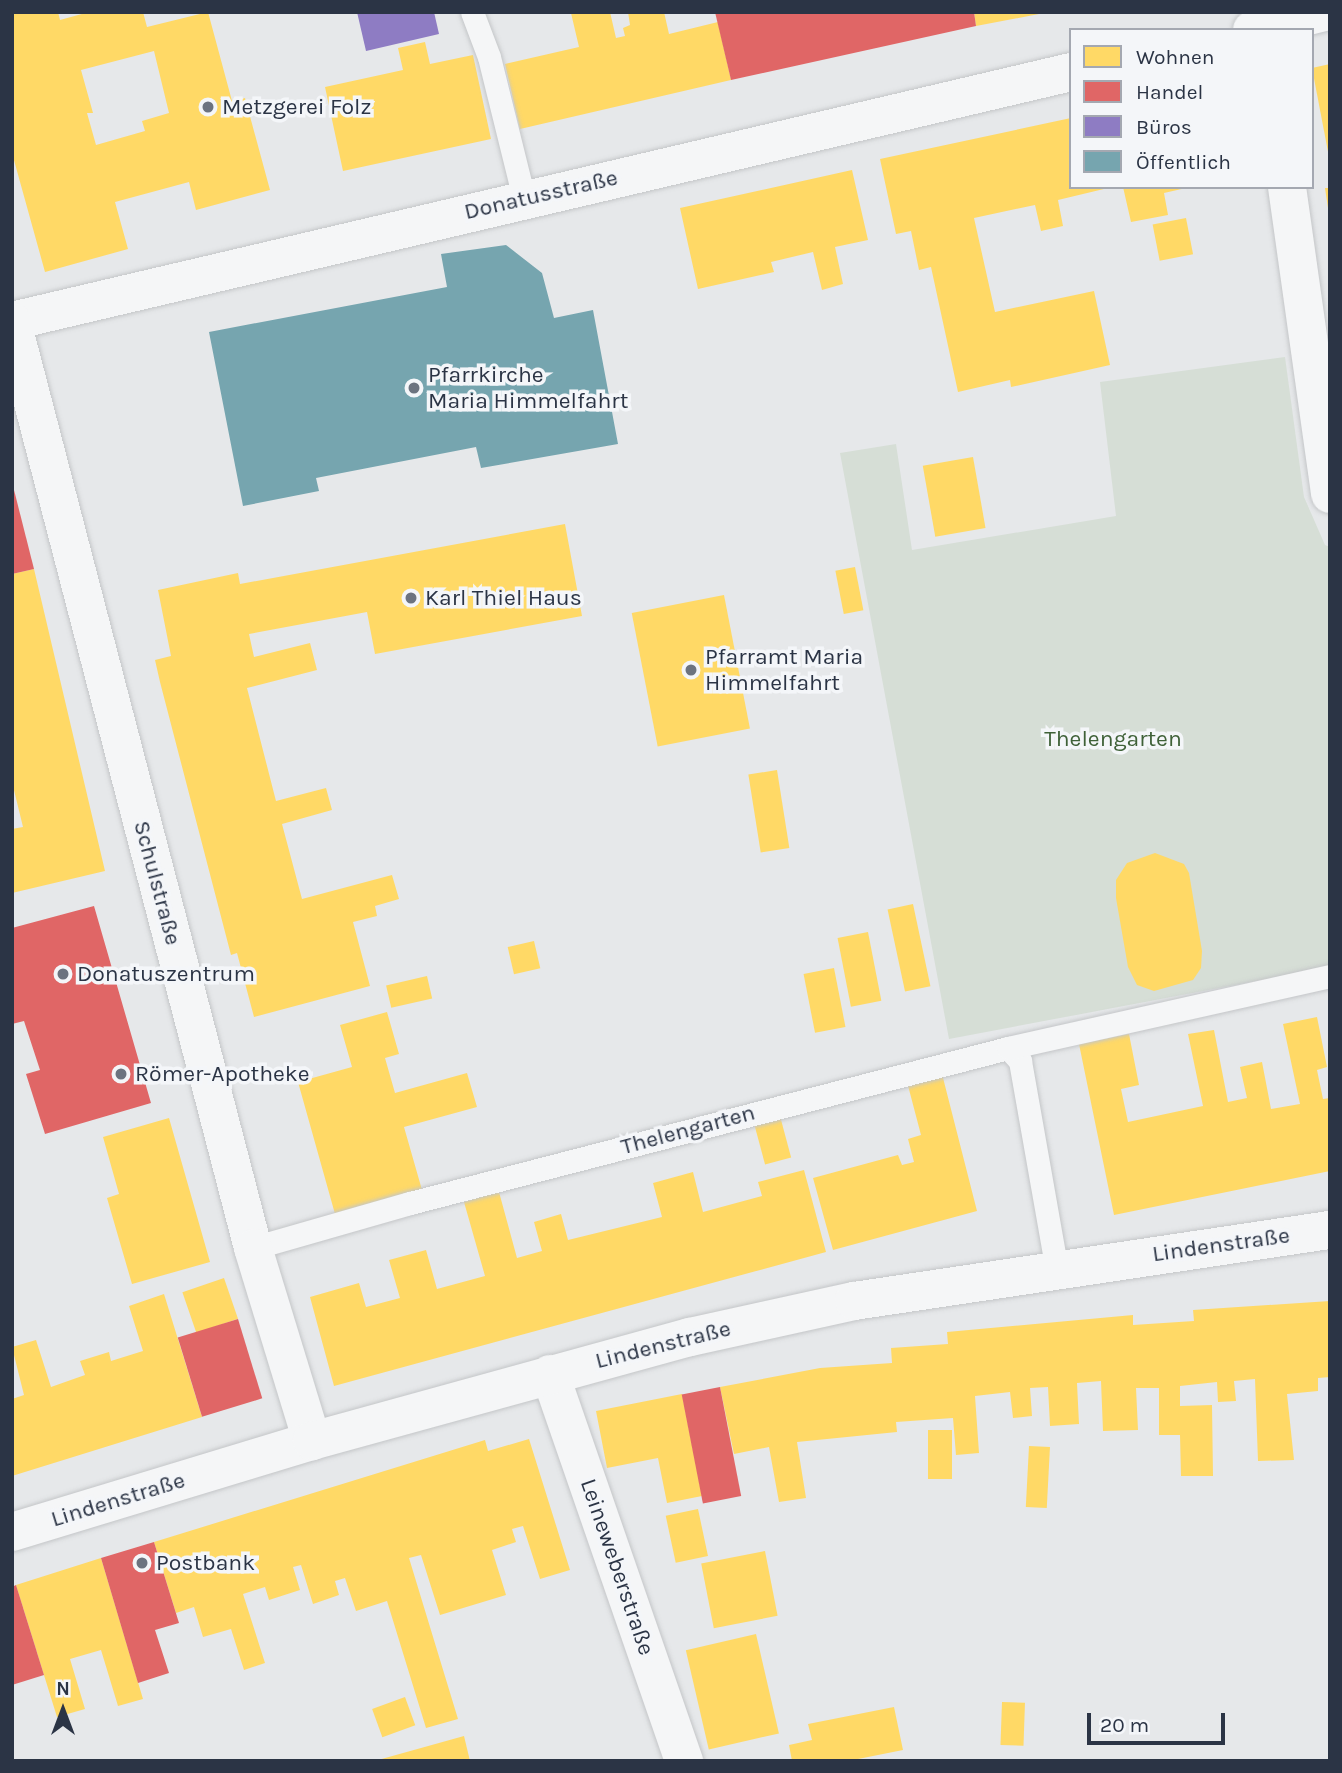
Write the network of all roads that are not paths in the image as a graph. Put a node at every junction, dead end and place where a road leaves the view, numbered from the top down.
1 (472, 12) edge
2 (1321, 13) edge
3 (1265, 28) edge
4 (1069, 72) edge
5 (1287, 189) edge
6 (524, 198) junction
7 (12, 321) edge
8 (1330, 494) edge
9 (1330, 976) edge
10 (1009, 1048) junction
11 (1330, 1230) edge
12 (253, 1248) junction
13 (1057, 1270) junction
14 (550, 1374) junction
15 (312, 1441) junction
16 (12, 1532) edge
17 (684, 1761) edge

1 - 6 lane
2 - 3 street
4 - 6 street, Donatusstraße
5 - 8 street
6 - 7 street, Donatusstraße
7 - 12 street, Schulstraße
9 - 10 lane, Thelengarten
10 - 12 lane, Thelengarten
10 - 13 lane
11 - 13 street, Lindenstraße
12 - 15 street, Schulstraße
13 - 14 street, Lindenstraße
14 - 15 street, Lindenstraße
14 - 17 street, Leineweberstraße
15 - 16 street, Lindenstraße

